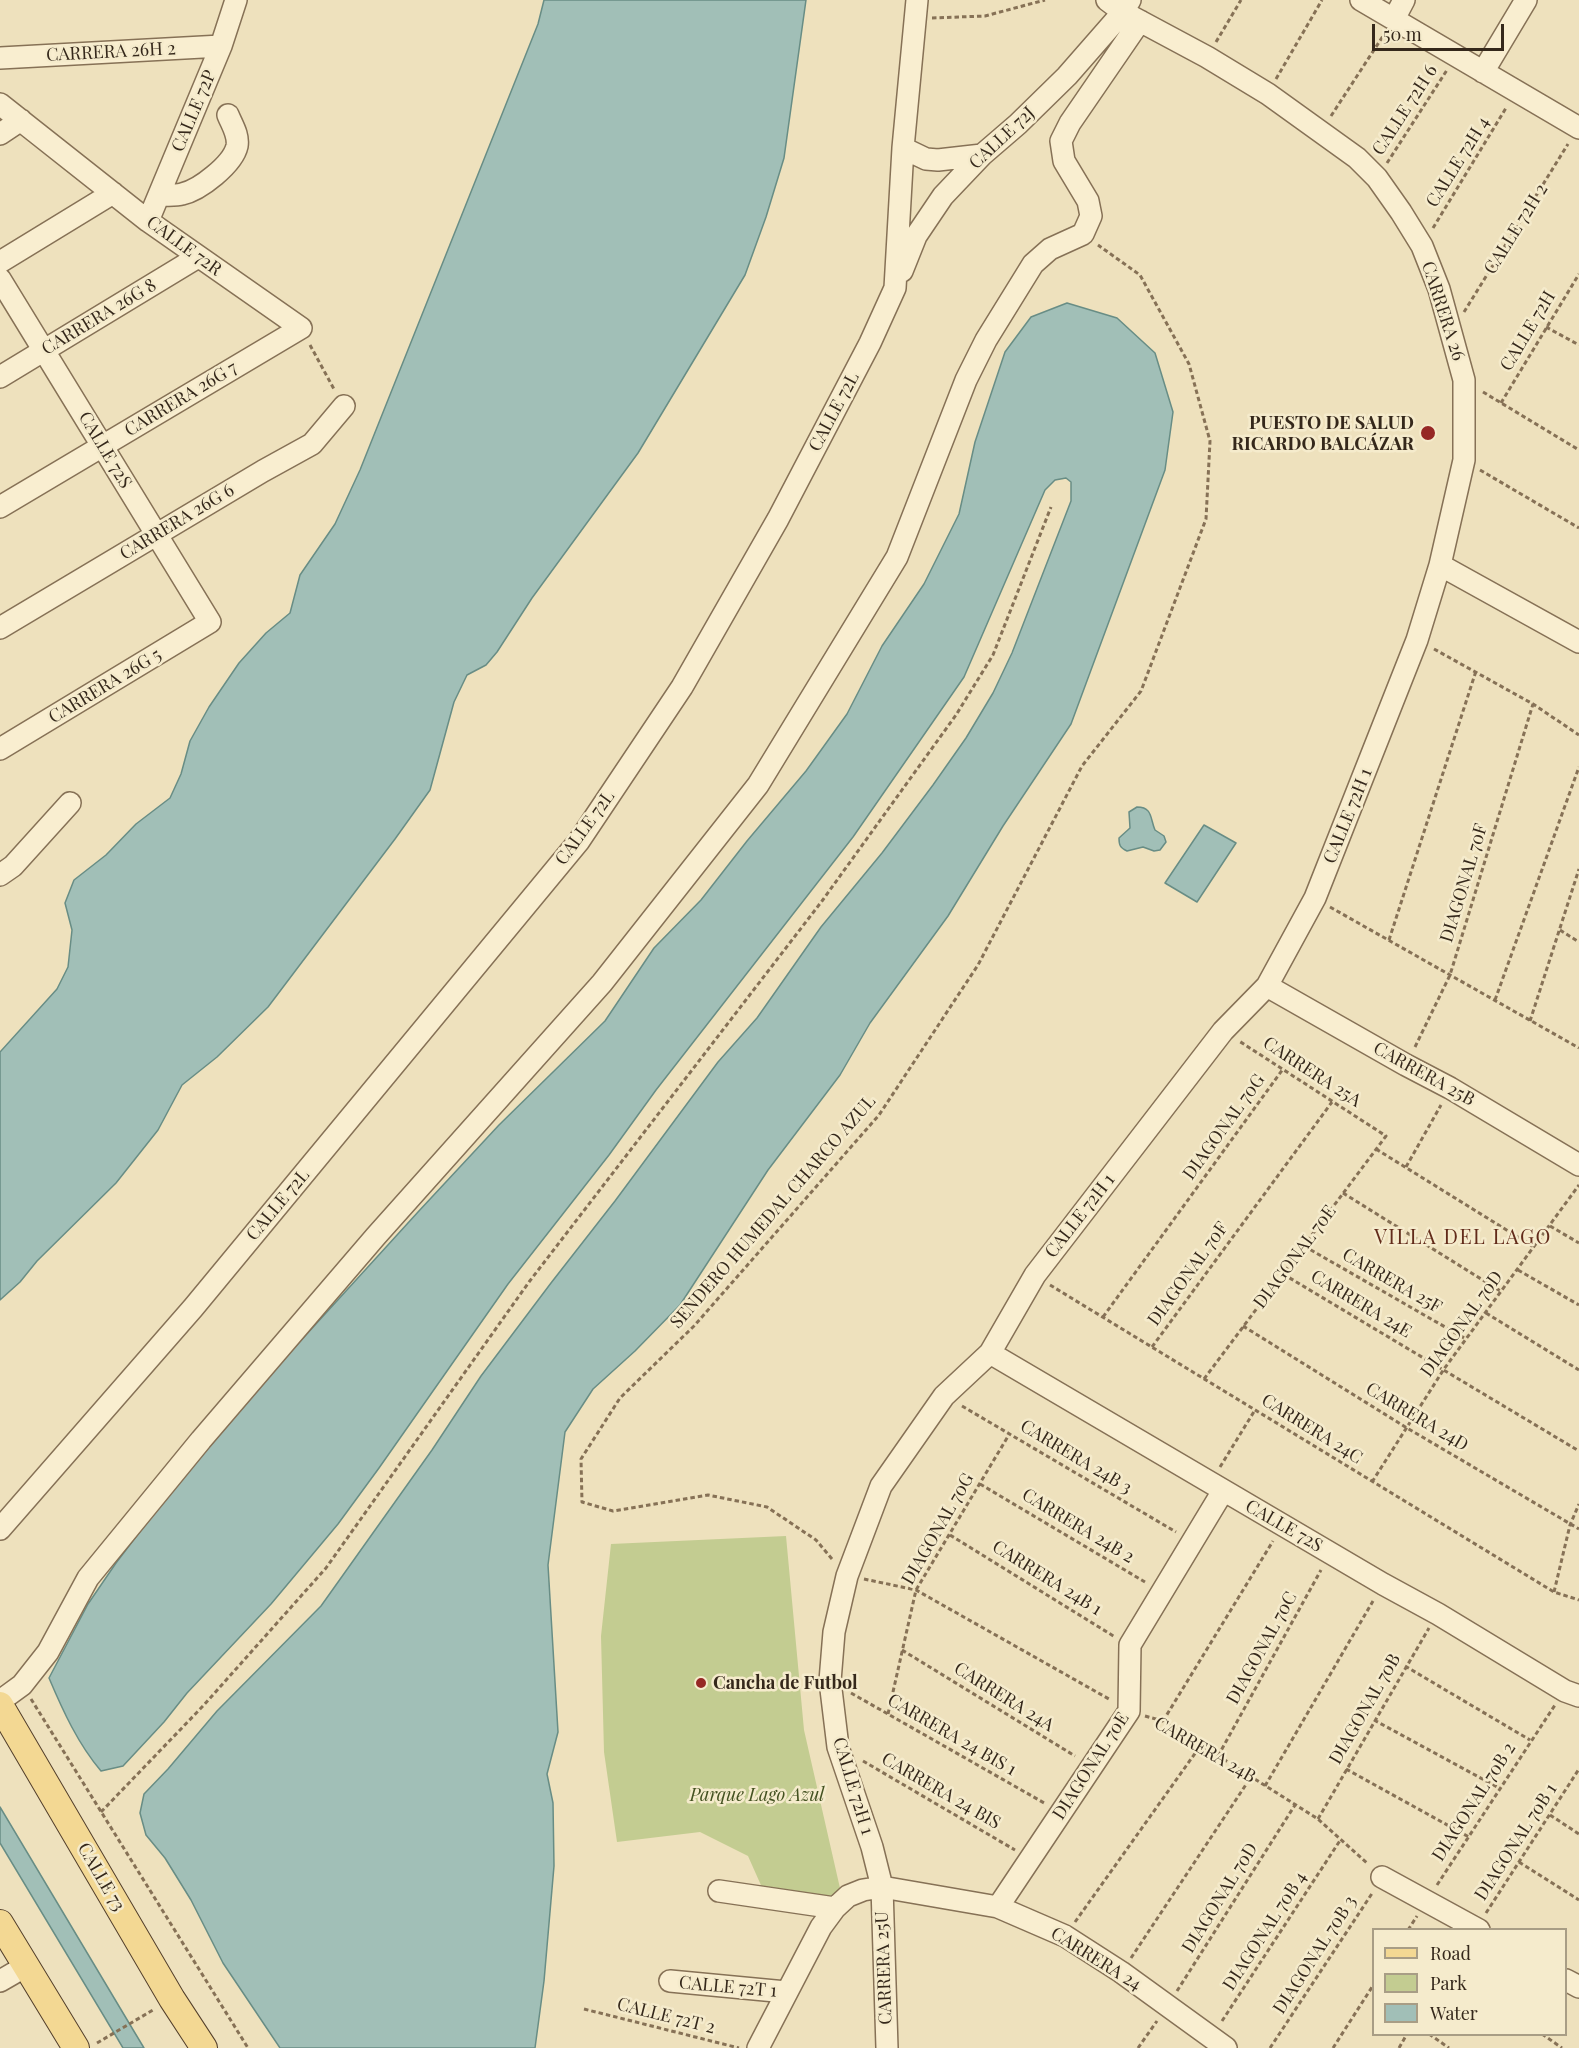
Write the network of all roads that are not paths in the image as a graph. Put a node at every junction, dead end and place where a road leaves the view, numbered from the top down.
1 (236, 0) edge
2 (1361, 0) edge
3 (1404, 0) edge
4 (1526, 0) edge
5 (1125, 8) edge
6 (916, 9) edge
7 (1394, 19) junction
8 (221, 46) junction
9 (0, 58) edge
10 (1483, 72) junction
11 (0, 104) edge
12 (228, 115) dead end
13 (21, 120) junction
14 (1579, 127) edge
15 (0, 134) edge
16 (903, 148) junction
17 (982, 155) junction
18 (113, 193) junction
19 (159, 195) junction
20 (148, 220) junction
21 (198, 257) junction
22 (0, 262) edge
23 (0, 279) edge
24 (895, 288) junction
25 (301, 328) joint
26 (44, 351) junction
27 (0, 377) edge
28 (344, 406) road end
29 (102, 446) junction
30 (0, 507) edge
31 (156, 535) junction
32 (1440, 565) junction
33 (210, 622) joint
34 (0, 628) edge
35 (1579, 642) edge
36 (1, 745) edge
37 (70, 803) dead end
38 (0, 875) edge
39 (1267, 986) junction
40 (1579, 1165) edge
41 (990, 1353) junction
42 (1217, 1487) junction
43 (0, 1529) edge
44 (1572, 1694) edge
45 (0, 1703) edge
46 (1382, 1877) road end
47 (882, 1887) junction
48 (719, 1891) dead end
49 (998, 1906) junction
50 (835, 1908) junction
51 (0, 1923) edge
52 (1475, 1928) edge
53 (26, 1966) junction
54 (0, 1981) edge
55 (670, 1981) dead end
56 (786, 1992) junction
57 (1219, 2043) edge
58 (86, 2045) edge
59 (890, 2046) edge
60 (204, 2048) edge
61 (758, 2048) edge

1 - 8 street, CALLE 72P
2 - 7 street
3 - 7 street
4 - 10 street
5 - 17 street, CALLE 72J
5 - 32 street, CARRERA 26
5 - 45 street
6 - 16 street, CALLE 72L
7 - 10 street
8 - 9 street, CARRERA 26H 2
8 - 19 street, CALLE 72P
10 - 14 street
11 - 13 street, CALLE 72R
12 - 19 street
13 - 15 street
13 - 18 street, CALLE 72R
16 - 17 street
16 - 24 street, CALLE 72L
17 - 24 street, CALLE 72J
18 - 20 street, CALLE 72R
18 - 22 street
19 - 20 street, CALLE 72P
20 - 21 street, CALLE 72R
21 - 25 street, CALLE 72R
21 - 26 street, CARRERA 26G 8
23 - 26 street, CALLE 72S
24 - 43 street, CALLE 72L
25 - 29 street, CARRERA 26G 7
26 - 27 street, CARRERA 26G 8
26 - 29 street, CALLE 72S
28 - 31 street, CARRERA 26G 6
29 - 30 street, CARRERA 26G 7
29 - 31 street, CALLE 72S
31 - 33 street, CALLE 72S
31 - 34 street, CARRERA 26G 6
32 - 35 street
32 - 39 street, CALLE 72H 1
33 - 36 street, CARRERA 26G 5
37 - 38 street
39 - 40 street, CARRERA 25B
39 - 41 street, CALLE 72H 1
41 - 42 street, CALLE 72S
41 - 47 street, CALLE 72H 1
42 - 44 street, CALLE 72S
42 - 49 street, DIAGONAL 70E
45 - 60 main road, CALLE 73
46 - 52 street
47 - 49 street, CARRERA 24
47 - 50 street, CALLE 72T 1
47 - 59 street, CARRERA 25U
48 - 50 street
49 - 57 street, CARRERA 24
50 - 56 street, CALLE 72T 1
51 - 53 main road
53 - 54 street
53 - 58 main road
55 - 56 street, CALLE 72T 1
56 - 61 street, CALLE 72T 1

